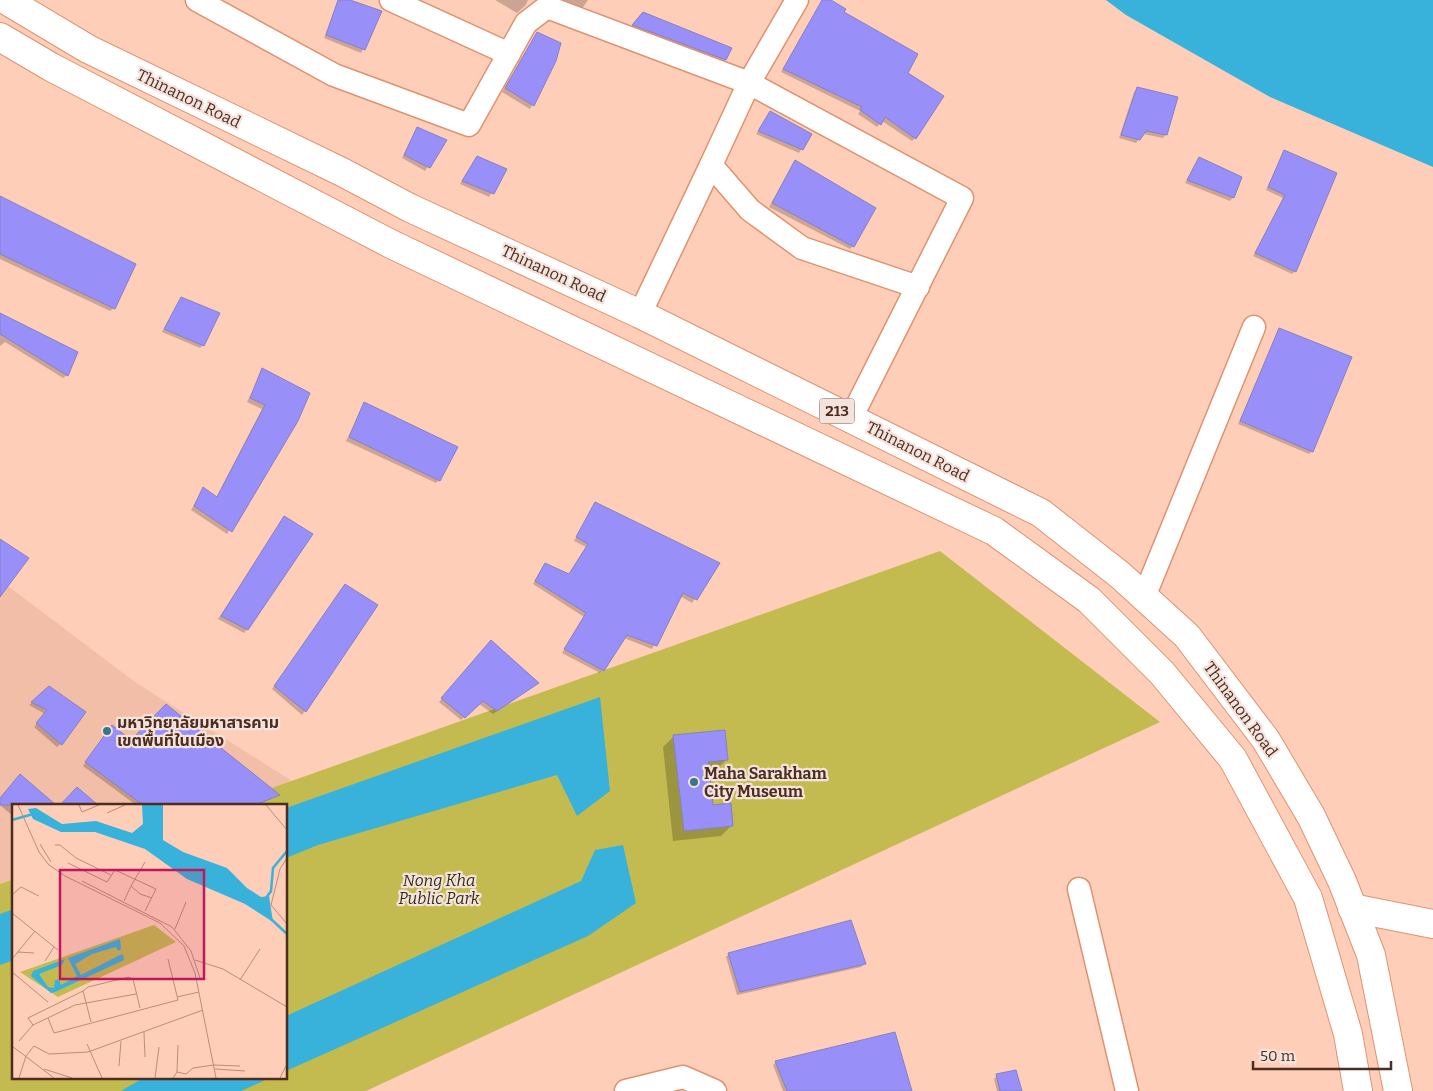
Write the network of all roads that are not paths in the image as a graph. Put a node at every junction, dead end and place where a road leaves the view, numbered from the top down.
1 (6, 0) edge
2 (197, 0) edge
3 (391, 0) edge
4 (797, 0) edge
5 (0, 37) edge
6 (509, 54) junction
7 (749, 83) junction
8 (711, 165) junction
9 (410, 208) junction
10 (391, 244) junction
11 (918, 287) junction
12 (640, 314) junction
13 (1254, 327) dead end
14 (850, 418) junction
15 (1144, 597) junction
16 (1079, 889) dead end
17 (1352, 908) junction
18 (1433, 924) edge
19 (626, 1091) edge
20 (715, 1091) edge
21 (1127, 1091) edge
22 (1358, 1091) edge
23 (1398, 1091) edge

1 - 9 main road, Thinanon Road / 213
2 - 6 street
3 - 6 street
4 - 7 street
5 - 10 main road, 213
6 - 7 street
7 - 8 street
7 - 11 street
8 - 11 street
8 - 12 street
9 - 10 main road
9 - 12 main road, Thinanon Road / 213
10 - 22 main road, 213
11 - 14 street
12 - 14 main road, Thinanon Road / 213
13 - 15 street
14 - 15 main road, Thinanon Road / 213
15 - 17 main road, Thinanon Road / 213
16 - 21 street
17 - 18 main road
17 - 23 main road, Thinanon Road / 213
19 - 20 street

